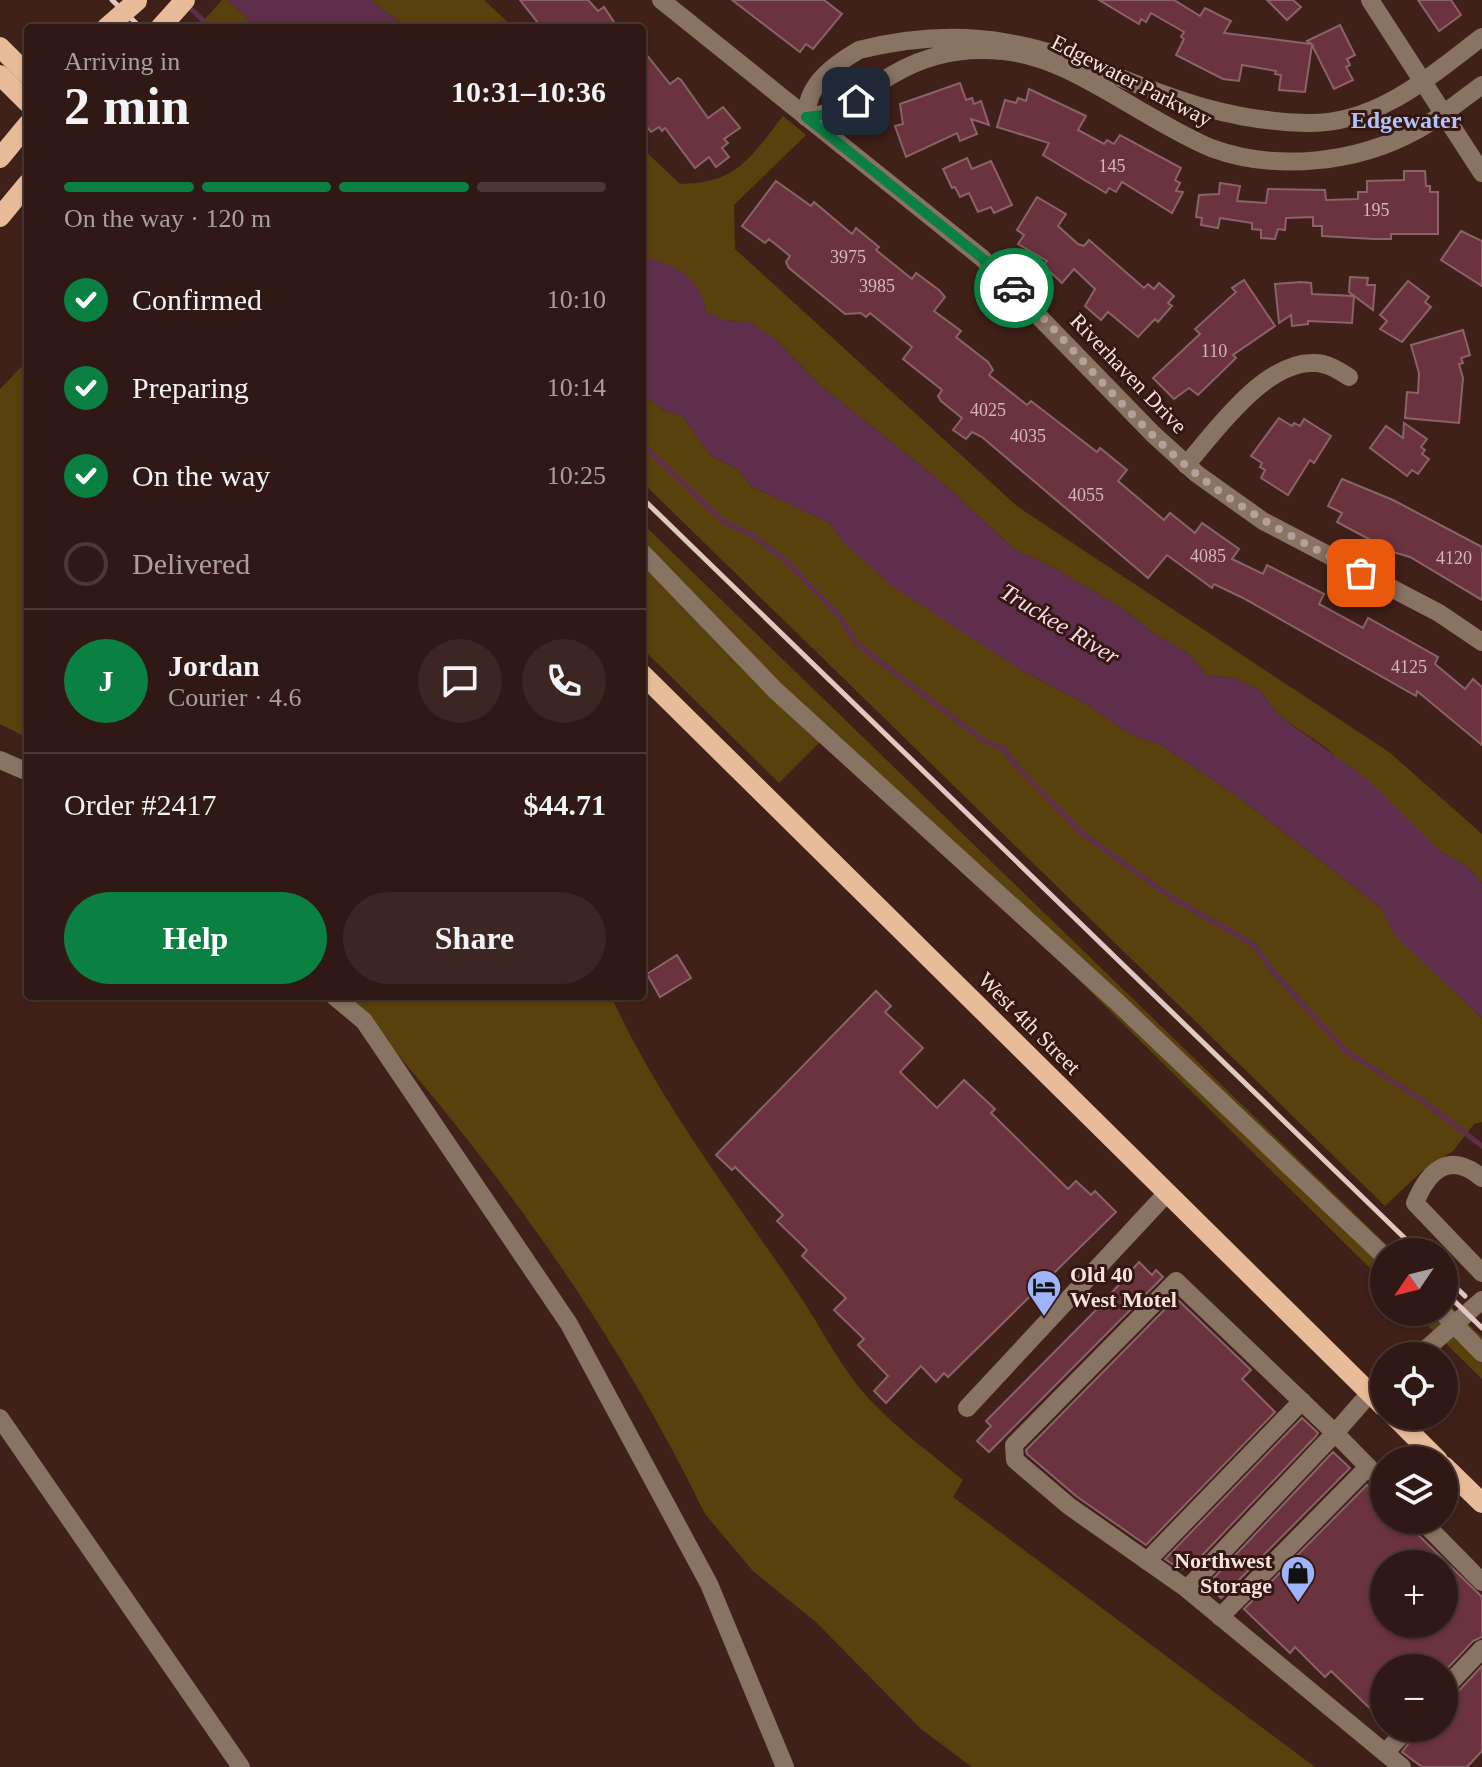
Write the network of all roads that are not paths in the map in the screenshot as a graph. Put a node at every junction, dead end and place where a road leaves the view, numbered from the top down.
1 (137, 0) edge
2 (661, 0) edge
3 (1370, 0) edge
4 (926, 20) dead end
5 (110, 24) edge
6 (116, 24) edge
7 (1482, 37) edge
8 (0, 39) edge
9 (0, 47) edge
10 (24, 54) edge
11 (1129, 61) dead end
12 (24, 71) edge
13 (0, 75) edge
14 (1421, 81) junction
15 (1482, 85) edge
16 (24, 99) edge
17 (1443, 113) junction
18 (806, 117) junction
19 (24, 129) edge
20 (0, 158) edge
21 (1482, 173) edge
22 (24, 188) edge
23 (0, 217) edge
24 (1349, 377) dead end
25 (1186, 465) junction
26 (646, 556) edge
27 (1482, 642) edge
28 (646, 678) edge
29 (0, 760) edge
30 (24, 770) edge
31 (339, 1000) edge
32 (1482, 1178) edge
33 (1167, 1193) junction
34 (1370, 1243) edge
35 (1482, 1273) edge
36 (1482, 1300) edge
37 (1458, 1313) edge
38 (1442, 1326) edge
39 (1456, 1326) edge
40 (1429, 1342) edge
41 (1482, 1353) edge
42 (1370, 1389) edge
43 (1302, 1401) junction
44 (1370, 1404) edge
45 (967, 1408) dead end
46 (0, 1418) edge
47 (1408, 1430) edge
48 (1335, 1433) junction
49 (1424, 1446) edge
50 (1368, 1467) joint
51 (1458, 1480) edge
52 (1482, 1503) edge
53 (1435, 1534) edge
54 (1147, 1561) junction
55 (1482, 1582) edge
56 (1187, 1589) junction
57 (1220, 1617) junction
58 (1482, 1649) edge
59 (1458, 1674) edge
60 (1395, 1742) edge
61 (1385, 1753) junction
62 (241, 1767) edge
63 (785, 1767) edge
64 (1402, 1767) edge

1 - 5 main road, bridge
1 - 6 main road, bridge
2 - 18 street, Riverhaven Drive
3 - 14 street
4 - 18 street
7 - 14 street, Edgewater Parkway
8 - 10 main road
9 - 12 main road
11 - 14 street, Edgewater Parkway
13 - 16 main road
14 - 17 street
15 - 17 street, Edgewater Parkway
17 - 18 street, Edgewater Parkway
17 - 21 street
18 - 25 street, Riverhaven Drive
19 - 20 main road
22 - 23 main road
24 - 25 street
25 - 27 street, Riverhaven Drive
26 - 34 street
28 - 33 main road, West 4th Street
29 - 30 street
31 - 63 street
32 - 35 street
33 - 42 main road, West 4th Street
33 - 45 street
36 - 37 street
38 - 40 street
39 - 41 street
43 - 48 street
43 - 54 street
43 - 54 street
44 - 48 street
46 - 62 street
47 - 49 main road
48 - 50 street
48 - 56 street
50 - 57 street
51 - 52 main road
53 - 55 street
54 - 56 street
56 - 57 street
57 - 61 street
58 - 59 street
60 - 61 street
61 - 64 street

